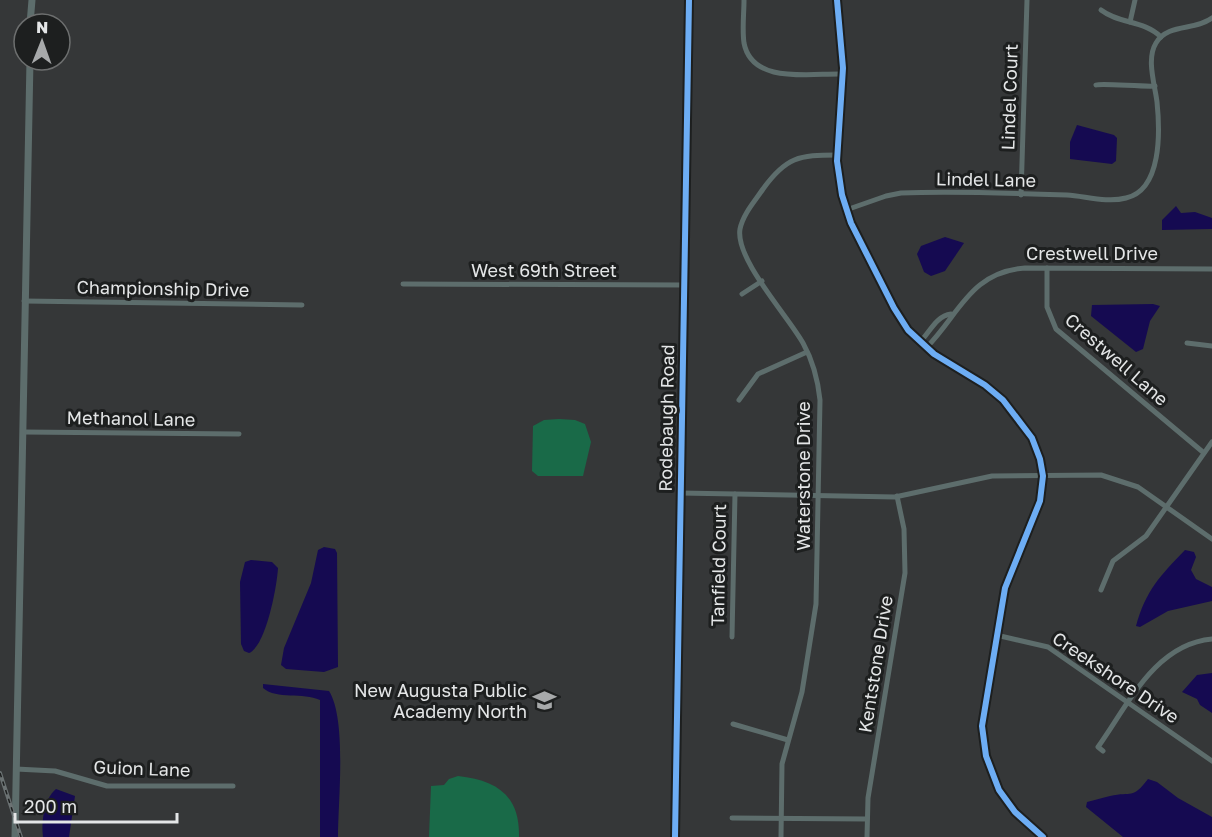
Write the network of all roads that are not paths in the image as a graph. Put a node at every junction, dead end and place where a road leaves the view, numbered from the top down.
1 (689, 0) edge
2 (744, 0) edge
3 (837, 0) edge
4 (1027, 0) edge
5 (1135, 0) edge
6 (1101, 10) dead end
7 (1212, 18) edge
8 (1130, 22) junction
9 (1161, 37) junction
10 (30, 72) edge
11 (843, 74) junction
12 (1096, 86) dead end
13 (1155, 86) junction
14 (837, 155) junction
15 (1021, 195) junction
16 (846, 210) junction
17 (1047, 268) junction
18 (1212, 269) edge
19 (762, 281) junction
20 (403, 284) dead end
21 (684, 285) junction
22 (742, 294) dead end
23 (24, 301) junction
24 (302, 305) dead end
25 (951, 314) junction
26 (920, 342) junction
27 (1187, 343) dead end
28 (1212, 346) edge
29 (926, 348) junction
30 (807, 352) junction
31 (739, 400) dead end
32 (23, 432) junction
33 (239, 434) dead end
34 (1212, 442) edge
35 (1203, 453) junction
36 (1043, 476) junction
37 (680, 493) junction
38 (735, 494) junction
39 (819, 496) junction
40 (897, 496) junction
41 (1167, 508) junction
42 (1212, 539) edge
43 (1101, 590) dead end
44 (996, 635) junction
45 (732, 637) dead end
46 (1212, 639) edge
47 (1129, 703) junction
48 (733, 723) dead end
49 (788, 740) junction
50 (1103, 751) dead end
51 (1212, 761) edge
52 (16, 769) junction
53 (233, 786) dead end
54 (732, 818) dead end
55 (781, 818) junction
56 (867, 819) junction
57 (15, 837) edge
58 (675, 837) edge
59 (781, 837) edge
60 (867, 837) edge
61 (1043, 837) edge

1 - 21 street, Rodebaugh Road
2 - 11 street
3 - 11 street
4 - 15 street, Lindel Court
5 - 8 street
6 - 8 street
7 - 9 street
8 - 9 street
9 - 13 street
10 - 23 street
11 - 14 street
12 - 13 street
13 - 15 street, Lindel Lane
14 - 16 street
14 - 19 street, Waterstone Drive
15 - 16 street, Lindel Lane
16 - 26 street
17 - 18 street, Crestwell Drive
17 - 25 street, Crestwell Drive
17 - 35 street, Crestwell Lane
19 - 22 street
19 - 30 street, Waterstone Drive
20 - 21 street, West 69th Street
21 - 37 street, Rodebaugh Road
23 - 24 street, Championship Drive
23 - 32 street
25 - 26 street, Crestwell Drive
25 - 29 street, Crestwell Drive
26 - 29 street
27 - 28 street
29 - 36 street
30 - 31 street
30 - 39 street, Waterstone Drive
32 - 33 street, Methanol Lane
32 - 52 street
34 - 35 street
35 - 41 street
36 - 40 street
36 - 41 street
36 - 44 street
37 - 38 street
37 - 58 street, Rodebaugh Road
38 - 39 street
38 - 45 street, Tanfield Court
39 - 40 street
39 - 49 street, Waterstone Drive
40 - 56 street, Kentstone Drive
41 - 42 street
41 - 43 street
44 - 47 street, Creekshore Drive
44 - 61 street
46 - 47 street
47 - 50 street
47 - 51 street, Creekshore Drive
48 - 49 street
49 - 55 street, Waterstone Drive
52 - 53 street, Guion Lane
52 - 57 street
54 - 55 street
55 - 56 street
55 - 59 street, Waterstone Drive
56 - 60 street, Kentstone Drive

